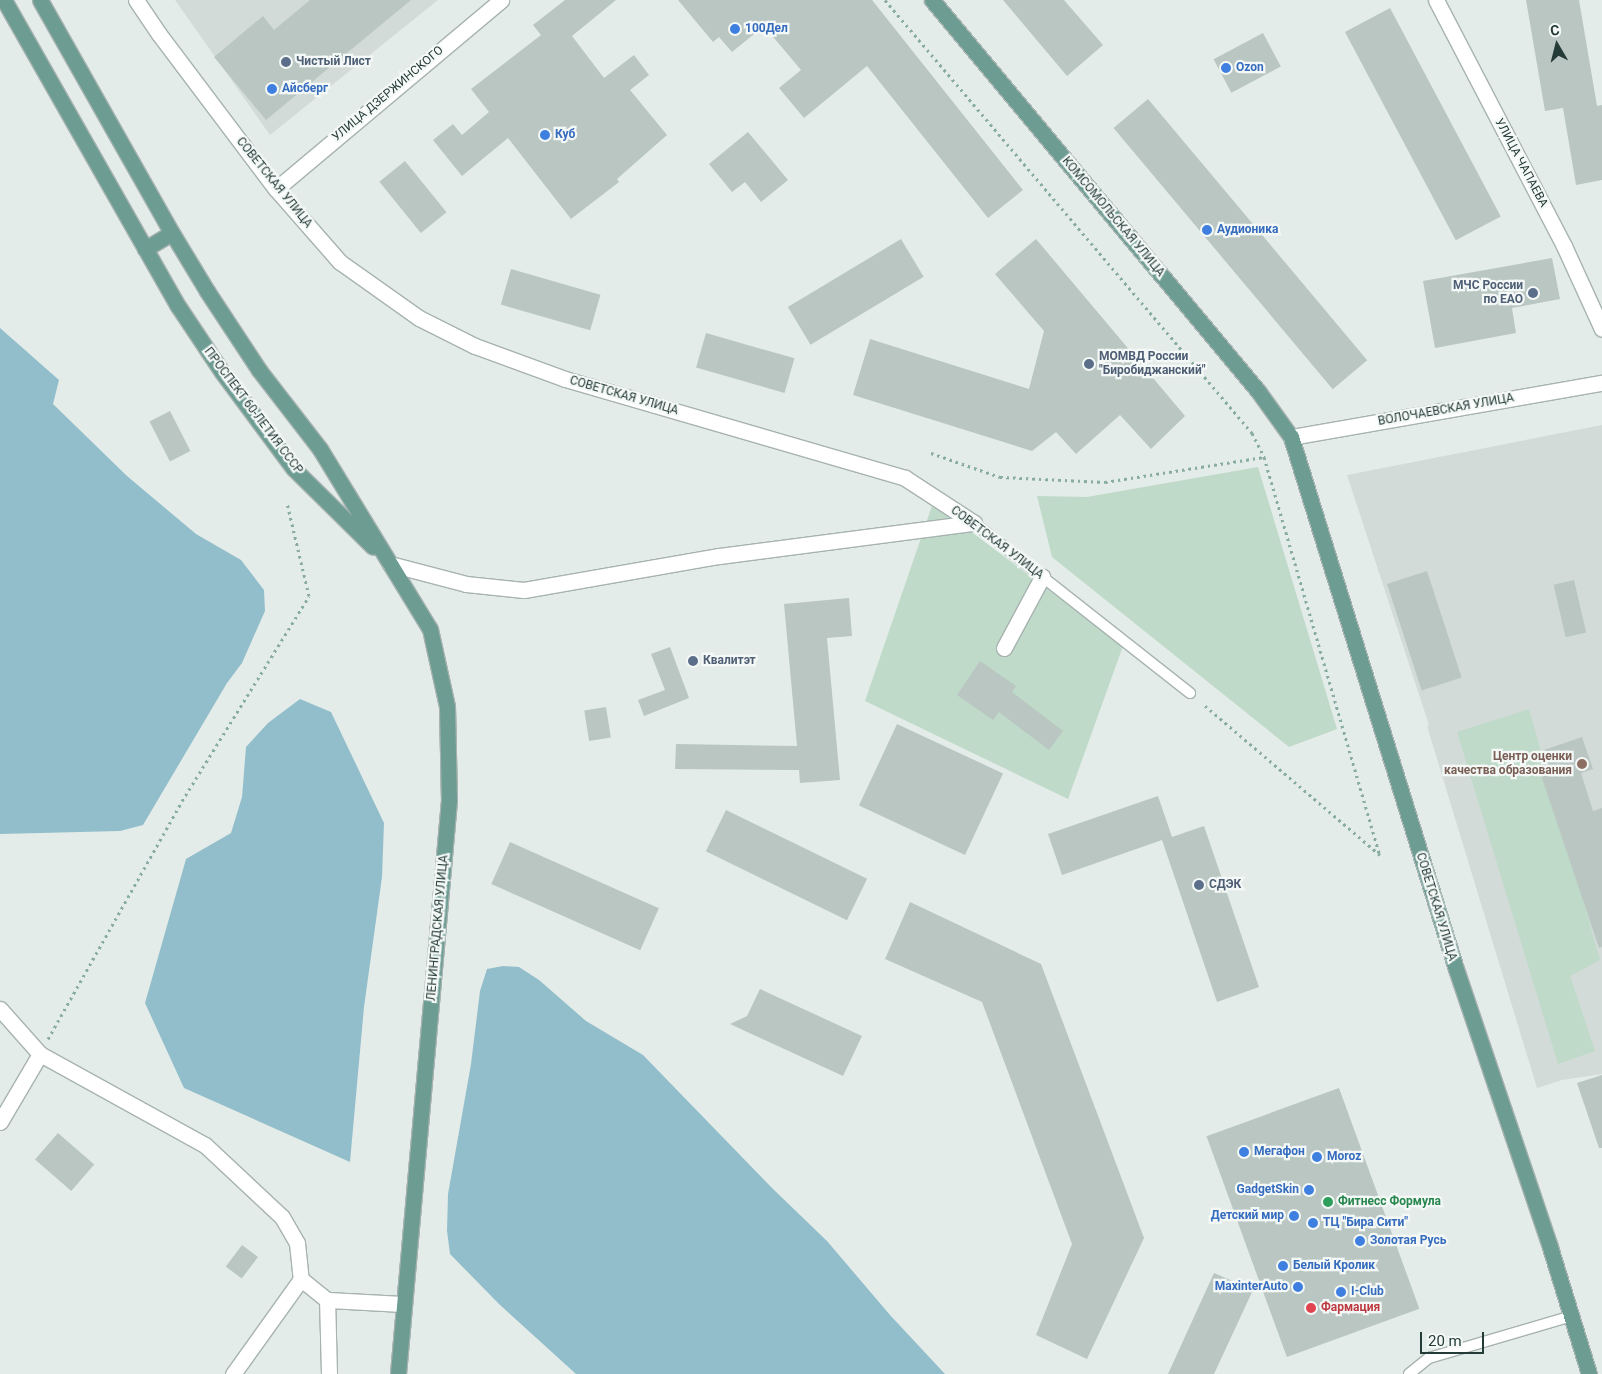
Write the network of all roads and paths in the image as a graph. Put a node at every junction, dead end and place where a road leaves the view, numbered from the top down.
1 (4, 0) edge
2 (40, 0) edge
3 (136, 0) edge
4 (501, 0) edge
5 (885, 0) edge
6 (932, 0) edge
7 (1436, 0) edge
8 (276, 189) junction
9 (172, 233) junction
10 (145, 249) junction
11 (1602, 329) edge
12 (1602, 383) edge
13 (1290, 437) junction
14 (931, 453) dead end
15 (1264, 457) junction
16 (287, 503) dead end
17 (974, 523) junction
18 (390, 564) junction
19 (1042, 576) junction
20 (1004, 648) dead end
21 (1190, 693) joint
22 (0, 1009) edge
23 (40, 1054) junction
24 (0, 1122) edge
25 (301, 1279) junction
26 (327, 1300) junction
27 (404, 1304) junction
28 (1572, 1316) junction
29 (233, 1374) edge
30 (329, 1374) edge
31 (398, 1374) edge
32 (1409, 1374) edge
33 (1589, 1374) edge

1 - 10 main road, ПРОСПЕКТ 60-ЛЕТИЯ СССР
2 - 9 main road
3 - 8 street, СОВЕТСКАЯ УЛИЦА
4 - 8 street, УЛИЦА ДЗЕРЖИНСКОГО
5 - 15 path
6 - 13 main road, КОМСОМОЛЬСКАЯ УЛИЦА
7 - 11 street, УЛИЦА ЧАПАЕВА
8 - 17 street, СОВЕТСКАЯ УЛИЦА
9 - 10 main road
9 - 18 main road
10 - 18 main road, ПРОСПЕКТ 60-ЛЕТИЯ СССР
12 - 13 street, ВОЛОЧАЕВСКАЯ УЛИЦА
13 - 28 main road, СОВЕТСКАЯ УЛИЦА
14 - 15 path
15 - 21 path
16 - 23 path
17 - 18 street
17 - 19 lane, СОВЕТСКАЯ УЛИЦА
18 - 27 main road, ЛЕНИНГРАДСКАЯ УЛИЦА
19 - 20 street
19 - 21 lane, СОВЕТСКАЯ УЛИЦА
22 - 23 street
23 - 24 street
23 - 25 street
25 - 26 street
25 - 29 street
26 - 27 street
26 - 30 street
27 - 31 main road, ЛЕНИНГРАДСКАЯ УЛИЦА
28 - 32 lane
28 - 33 main road, СОВЕТСКАЯ УЛИЦА

